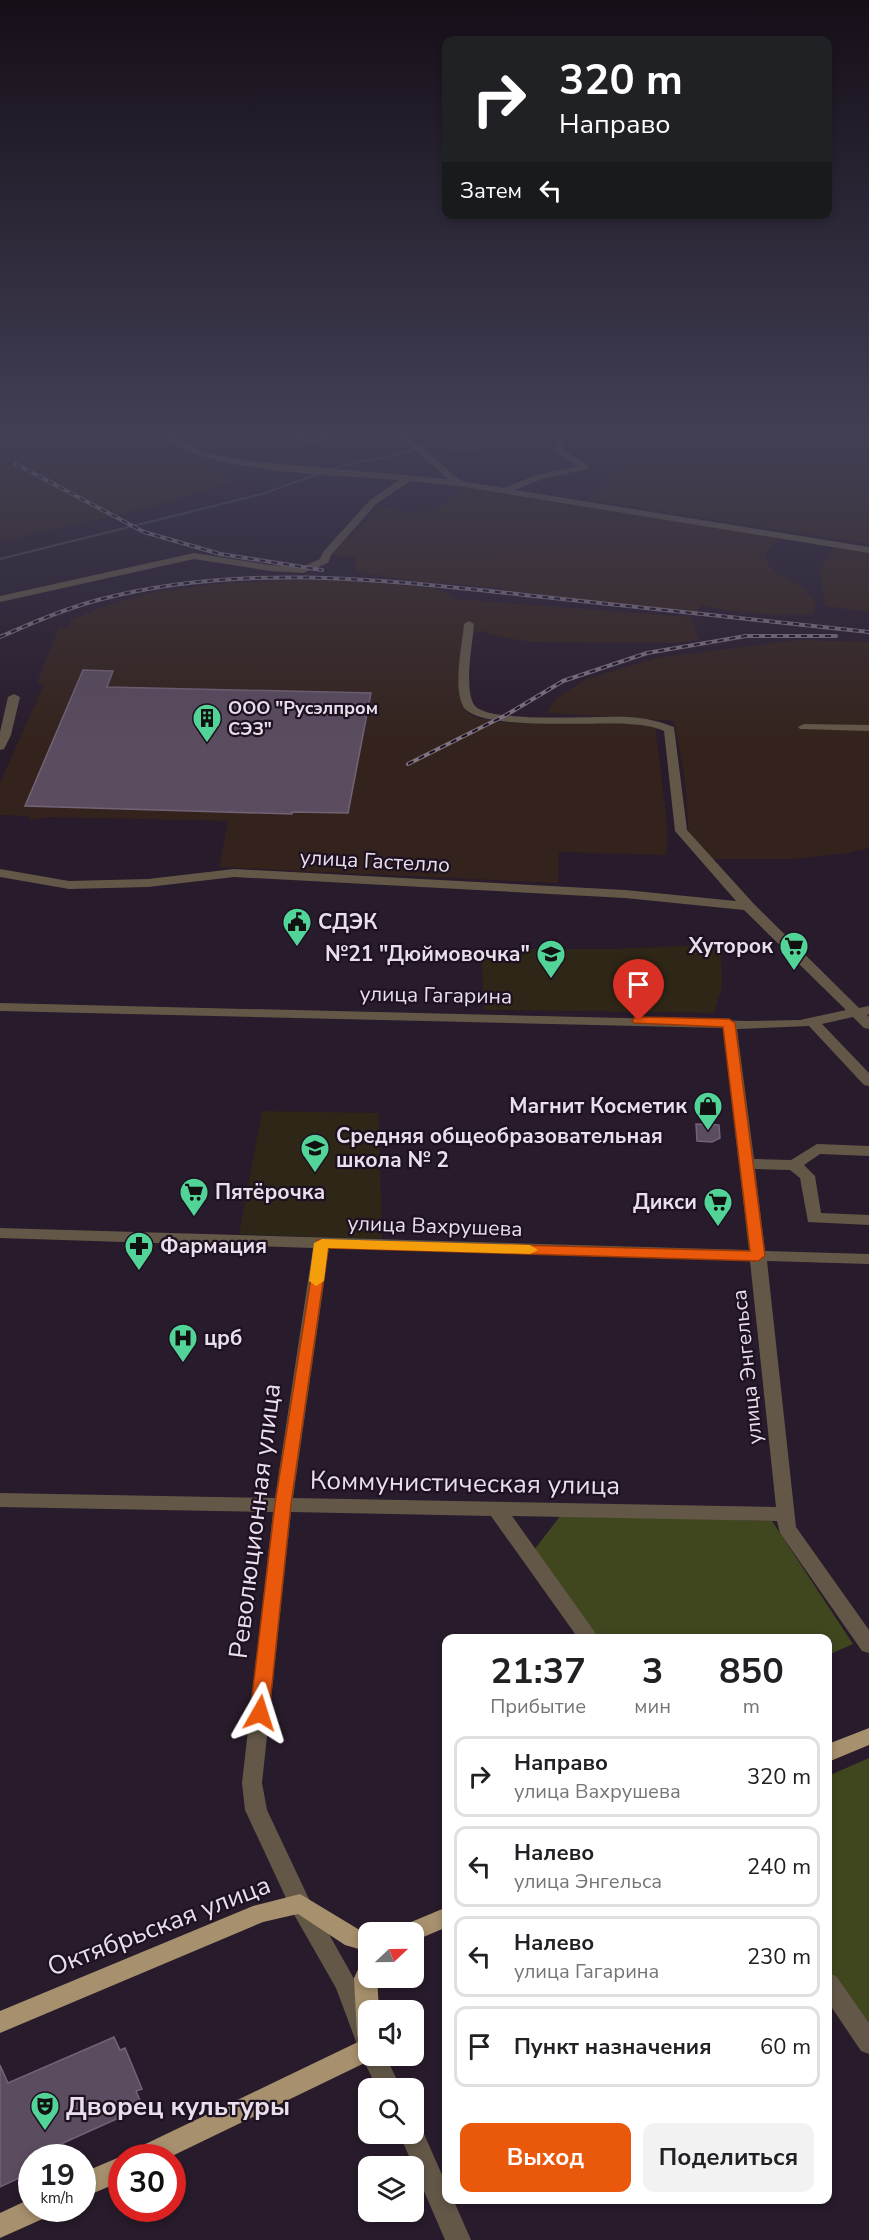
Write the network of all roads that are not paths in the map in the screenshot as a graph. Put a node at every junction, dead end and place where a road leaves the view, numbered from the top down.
1 (342, 537) edge
2 (788, 537) edge
3 (869, 550) edge
4 (0, 599) edge
5 (469, 624) dead end
6 (14, 697) dead end
7 (804, 726) dead end
8 (869, 728) edge
9 (0, 747) edge
10 (0, 873) edge
11 (748, 906) junction
12 (0, 1007) edge
13 (863, 1012) edge
14 (813, 1022) junction
15 (729, 1023) junction
16 (869, 1025) edge
17 (869, 1082) edge
18 (869, 1151) edge
19 (746, 1164) junction
20 (794, 1165) junction
21 (869, 1220) edge
22 (0, 1233) edge
23 (322, 1243) junction
24 (758, 1256) junction
25 (869, 1258) edge
26 (0, 1500) edge
27 (283, 1504) junction
28 (498, 1511) junction
29 (785, 1514) junction
30 (586, 1634) edge
31 (869, 1645) edge
32 (869, 1736) edge
33 (832, 1751) edge
34 (300, 1904) junction
35 (442, 1919) edge
36 (424, 1927) edge
37 (358, 1939) edge
38 (832, 1989) edge
39 (358, 2017) edge
40 (0, 2022) edge
41 (869, 2043) edge
42 (358, 2052) edge
43 (171, 2144) edge
44 (416, 2144) edge
45 (442, 2204) edge
46 (442, 2204) edge
47 (18, 2217) edge
48 (0, 2226) edge
49 (458, 2240) edge

1 - 4 street
2 - 3 street
5 - 11 street
6 - 9 street
7 - 8 street
10 - 11 street, улица Гастелло
11 - 13 street
12 - 15 street, улица Гагарина
13 - 14 street, улица Гагарина
13 - 16 street
14 - 15 street, улица Гагарина
14 - 17 street
15 - 19 street, улица Энгельса
18 - 20 street
19 - 20 street
19 - 24 street, улица Энгельса
20 - 21 street
22 - 23 street, улица Вахрушева
23 - 24 street, улица Вахрушева
23 - 27 street, Революционная улица
24 - 25 street, улица Вахрушева
24 - 29 street, улица Энгельса
26 - 27 street, Коммунистическая улица
27 - 28 street, Коммунистическая улица
27 - 34 street, Революционная улица
28 - 29 street, Коммунистическая улица
28 - 30 street
29 - 31 street, улица Энгельса
32 - 33 main road
34 - 37 main road, Октябрьская улица
34 - 39 street, Революционная улица
34 - 40 main road, Октябрьская улица
35 - 36 main road
38 - 41 street
42 - 43 main road
44 - 46 street
45 - 49 street
47 - 48 main road

